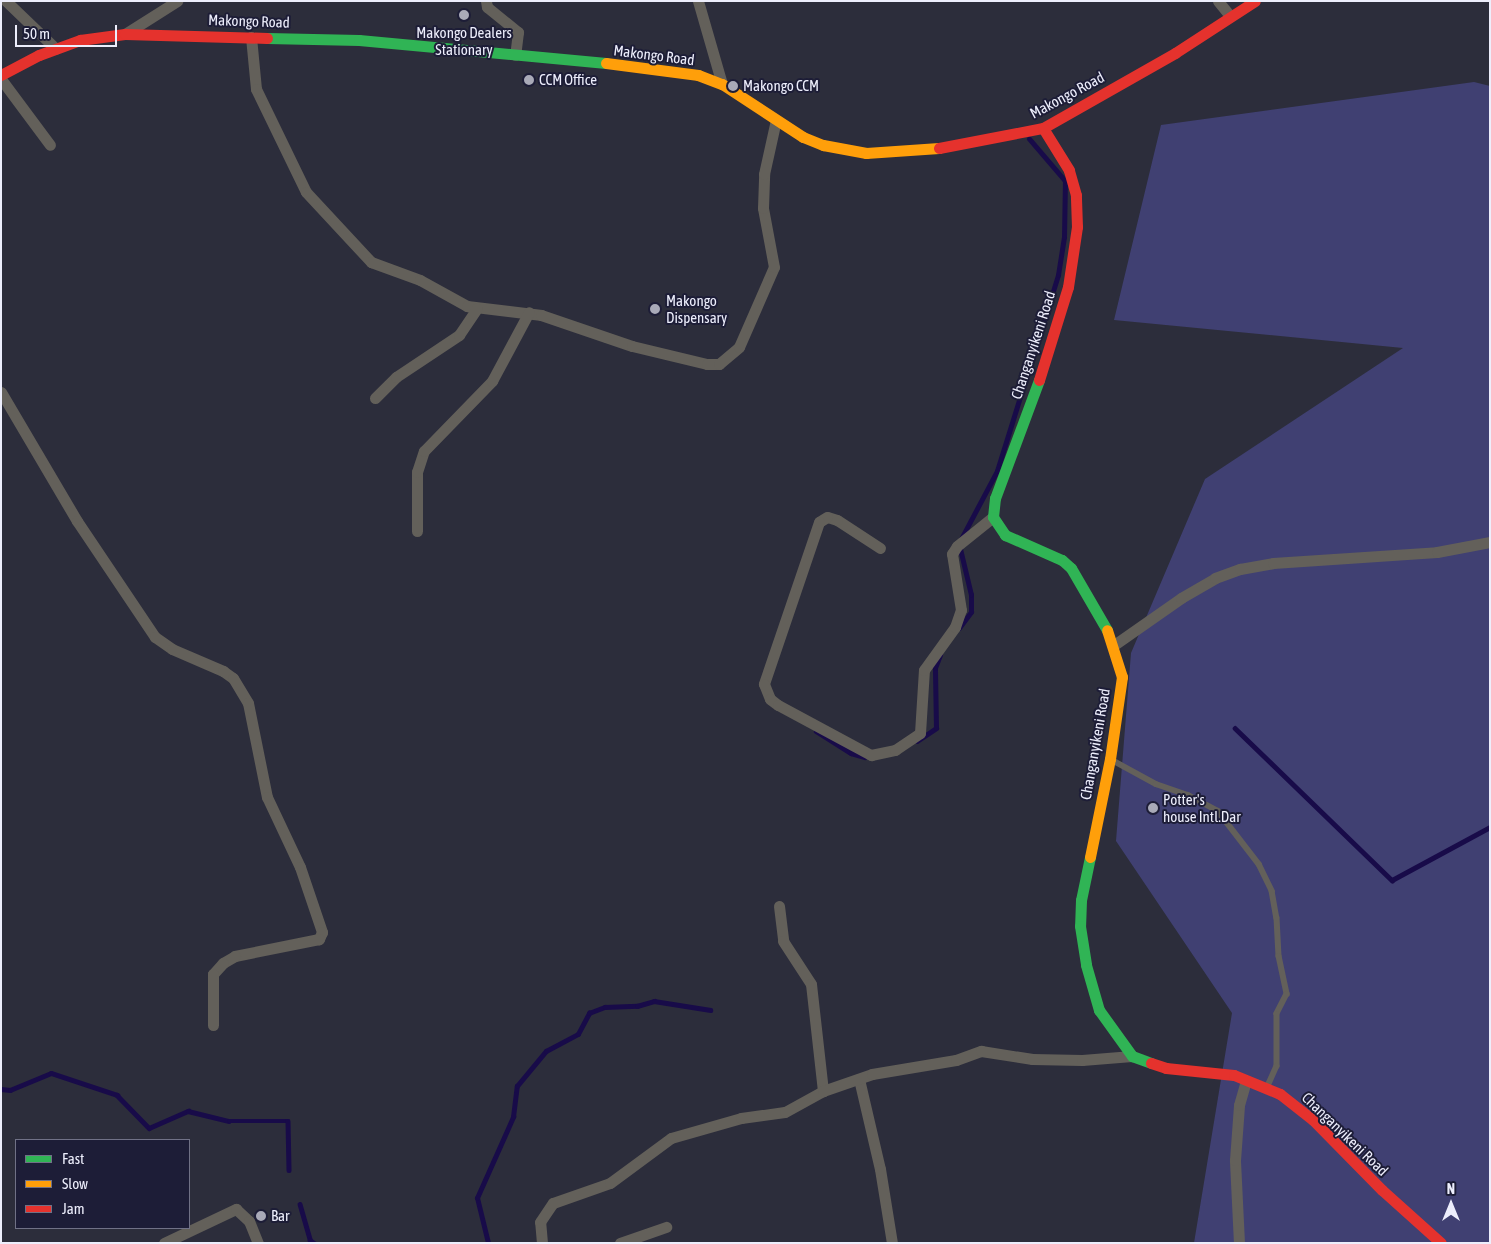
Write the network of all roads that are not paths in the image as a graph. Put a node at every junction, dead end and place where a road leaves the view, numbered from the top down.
1 (6, 1) edge
2 (177, 1) edge
3 (486, 1) edge
4 (698, 1) edge
5 (1218, 1) edge
6 (1255, 1) edge
7 (1230, 16) junction
8 (125, 34) junction
9 (250, 37) junction
10 (56, 49) junction
11 (515, 55) junction
12 (1, 75) edge
13 (1, 79) edge
14 (722, 84) junction
15 (776, 120) junction
16 (1043, 128) junction
17 (50, 145) dead end
18 (477, 308) junction
19 (529, 312) junction
20 (1, 392) edge
21 (375, 398) dead end
22 (993, 517) junction
23 (417, 531) dead end
24 (1490, 542) edge
25 (880, 548) dead end
26 (1114, 645) junction
27 (1110, 759) junction
28 (779, 906) dead end
29 (213, 1025) dead end
30 (1132, 1056) junction
31 (859, 1079) junction
32 (1246, 1080) junction
33 (1267, 1089) junction
34 (823, 1091) junction
35 (666, 1227) dead end
36 (1240, 1237) edge
37 (164, 1243) edge
38 (258, 1243) edge
39 (542, 1243) edge
40 (620, 1243) edge
41 (892, 1243) edge
42 (1246, 1243) edge
43 (1441, 1243) edge

1 - 10 street
2 - 8 street
3 - 11 street
4 - 14 street
5 - 7 street
6 - 7 street, Makongo Road
7 - 16 street, Makongo Road
8 - 9 street, Makongo Road
8 - 10 street, Makongo Road
9 - 11 street, Makongo Road
9 - 18 street
10 - 12 street, Makongo Road
11 - 14 street, Makongo Road
13 - 17 street
14 - 15 street, Makongo Road
15 - 16 street, Makongo Road
15 - 19 street
16 - 22 street, Changanyikeni Road
18 - 19 street
18 - 21 street
19 - 23 street
20 - 29 street
22 - 25 street
22 - 26 street, Changanyikeni Road
24 - 26 street
26 - 27 street, Changanyikeni Road
27 - 30 street, Changanyikeni Road
27 - 33 lane
28 - 34 street
30 - 31 street
30 - 32 street, Changanyikeni Road
31 - 34 street
31 - 41 street
32 - 33 street, Changanyikeni Road
32 - 36 street
33 - 43 street, Changanyikeni Road
34 - 39 street
35 - 40 street
36 - 42 lane
37 - 38 street

